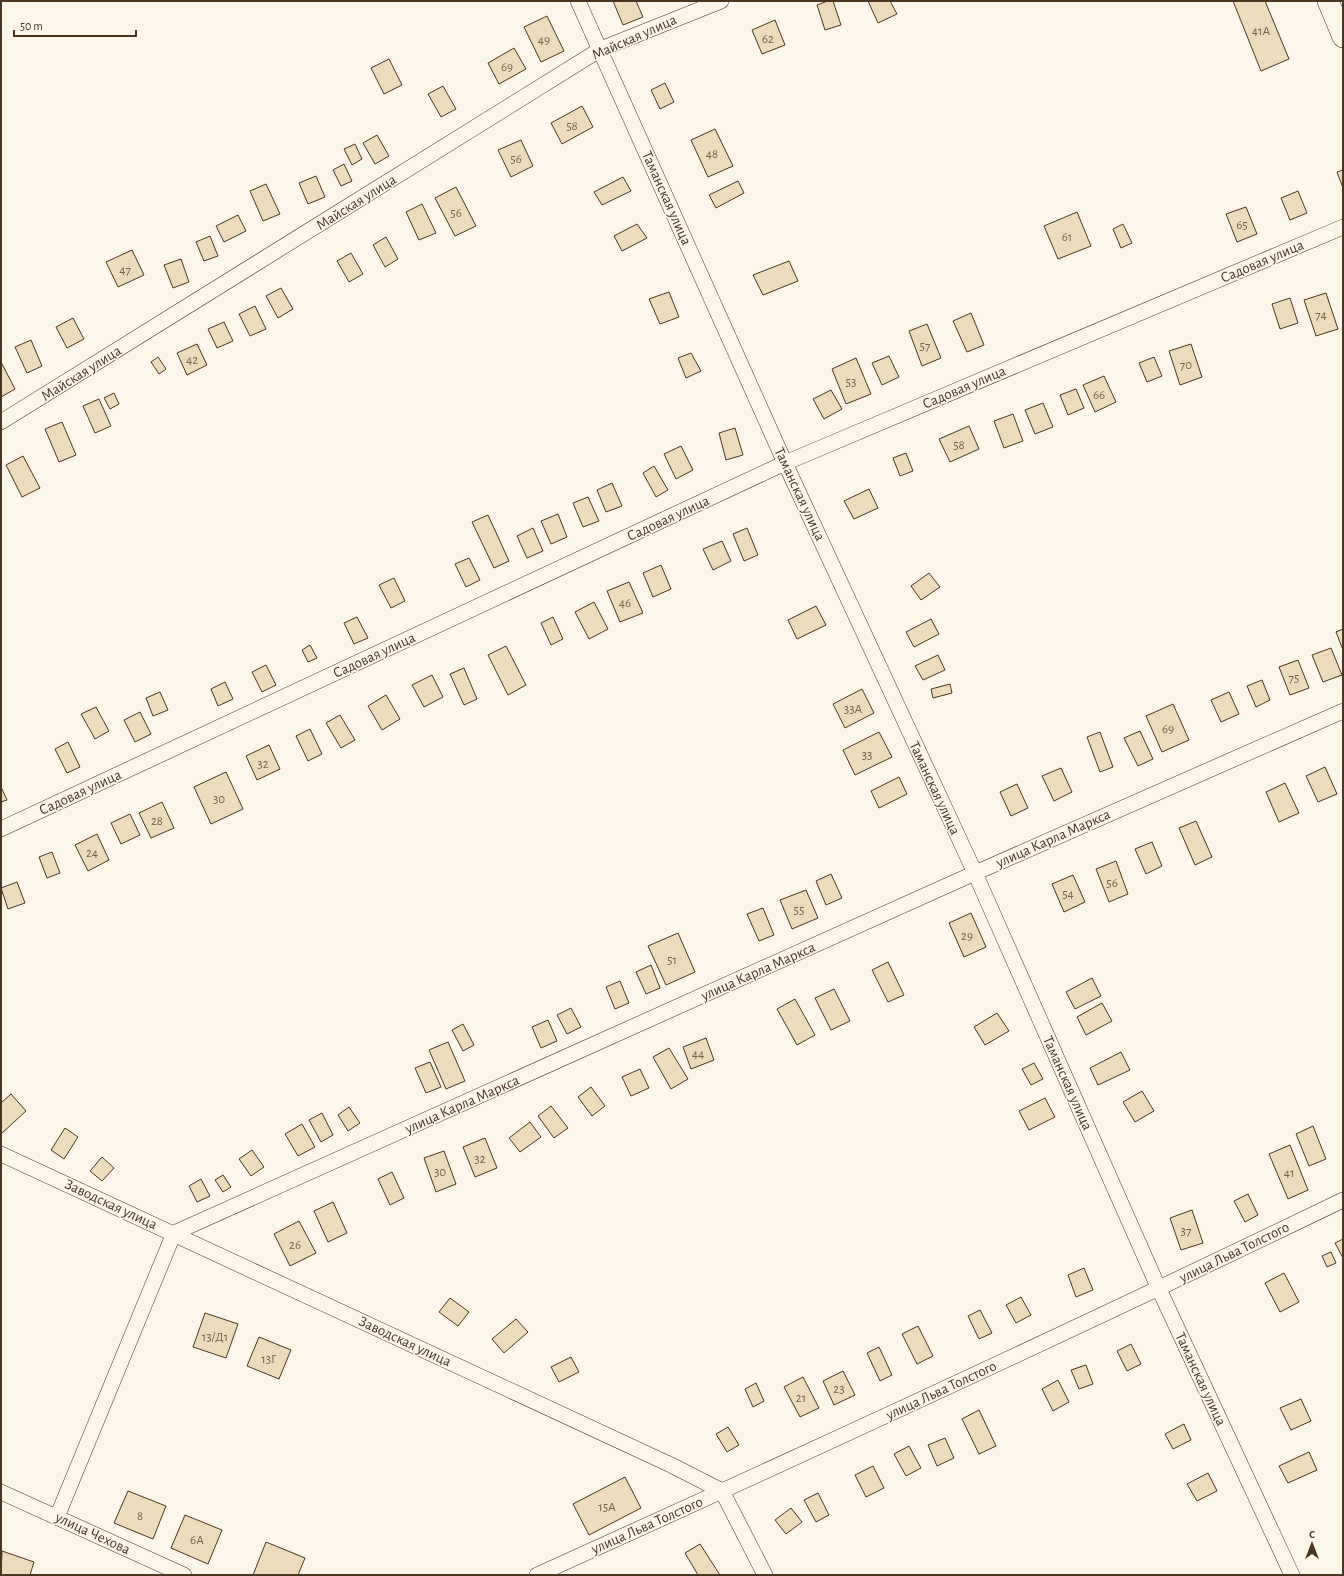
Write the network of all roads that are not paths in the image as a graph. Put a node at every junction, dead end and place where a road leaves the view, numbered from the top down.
1 (578, 1) edge
2 (721, 1) edge
3 (1328, 1) edge
4 (1343, 37) edge
5 (601, 49) junction
6 (1343, 227) edge
7 (1, 422) edge
8 (785, 463) junction
9 (1343, 711) edge
10 (1, 828) edge
11 (975, 873) junction
12 (1, 1154) edge
13 (1343, 1200) edge
14 (174, 1233) junction
15 (1159, 1288) junction
16 (722, 1491) junction
17 (1, 1492) edge
18 (57, 1517) junction
19 (184, 1575) edge
20 (537, 1575) edge
21 (765, 1575) edge
22 (1292, 1575) edge

1 - 5 street, Таманская улица
2 - 5 street, Майская улица
3 - 4 street
5 - 7 street, Майская улица
5 - 8 street, Таманская улица
6 - 8 street, Садовая улица
8 - 10 street, Садовая улица
8 - 11 street, Таманская улица
9 - 11 street, улица Карла Маркса
11 - 14 street, улица Карла Маркса
11 - 15 street, Таманская улица
12 - 14 street, Заводская улица
13 - 15 street, улица Льва Толстого
14 - 16 street, Заводская улица
14 - 18 street
15 - 16 street, улица Льва Толстого
15 - 22 street, Таманская улица
16 - 20 street, улица Льва Толстого
16 - 21 street
17 - 18 street, улица Чехова
18 - 19 street, улица Чехова

